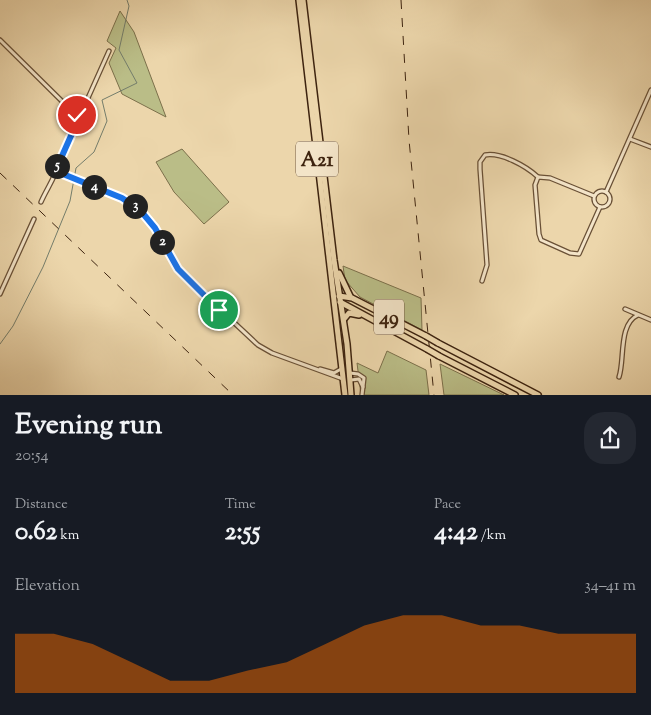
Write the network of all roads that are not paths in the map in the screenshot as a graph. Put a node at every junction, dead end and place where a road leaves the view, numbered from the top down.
1 (299, 0) edge
2 (303, 0) edge
3 (302, 10) junction
4 (0, 40) edge
5 (109, 51) dead end
6 (651, 90) edge
7 (78, 116) junction
8 (630, 139) junction
9 (651, 147) edge
10 (58, 171) junction
11 (538, 177) junction
12 (606, 192) junction
13 (594, 196) junction
14 (41, 202) dead end
15 (600, 207) junction
16 (34, 219) dead end
17 (327, 220) junction
18 (334, 260) junction
19 (482, 281) dead end
20 (0, 294) edge
21 (340, 296) junction
22 (334, 298) junction
23 (352, 298) junction
24 (341, 302) junction
25 (625, 309) dead end
26 (638, 315) junction
27 (374, 320) junction
28 (651, 320) edge
29 (344, 321) junction
30 (312, 368) junction
31 (342, 368) junction
32 (350, 376) junction
33 (618, 376) dead end
34 (343, 378) junction
35 (345, 395) edge
36 (352, 395) edge
37 (362, 395) edge
38 (515, 395) edge
39 (538, 395) edge

1 - 3 highway, A21
2 - 3 highway, A21
3 - 17 highway, A21
4 - 7 street
5 - 7 street
6 - 8 street
7 - 10 street
8 - 9 street
8 - 12 street
10 - 14 street
10 - 30 street
11 - 13 street
11 - 15 street
11 - 19 street
12 - 13 street
12 - 15 street
13 - 15 street
16 - 20 street
17 - 18 highway, A21
17 - 22 highway, A21
18 - 21 highway, A21
18 - 23 highway, 49
21 - 22 highway, 49
21 - 23 highway, 49
21 - 24 highway, A21
22 - 24 highway, 49
22 - 31 highway, A21
23 - 39 highway, 49, bridge
24 - 27 highway, 49
24 - 29 highway, A21
25 - 26 street
26 - 28 street
26 - 33 street
27 - 29 highway, 49
27 - 38 highway, 49, bridge
29 - 32 highway, A21
30 - 31 street
30 - 34 street
31 - 34 highway, A21
32 - 34 highway
32 - 36 highway, A21
32 - 37 street
34 - 35 highway, A21

